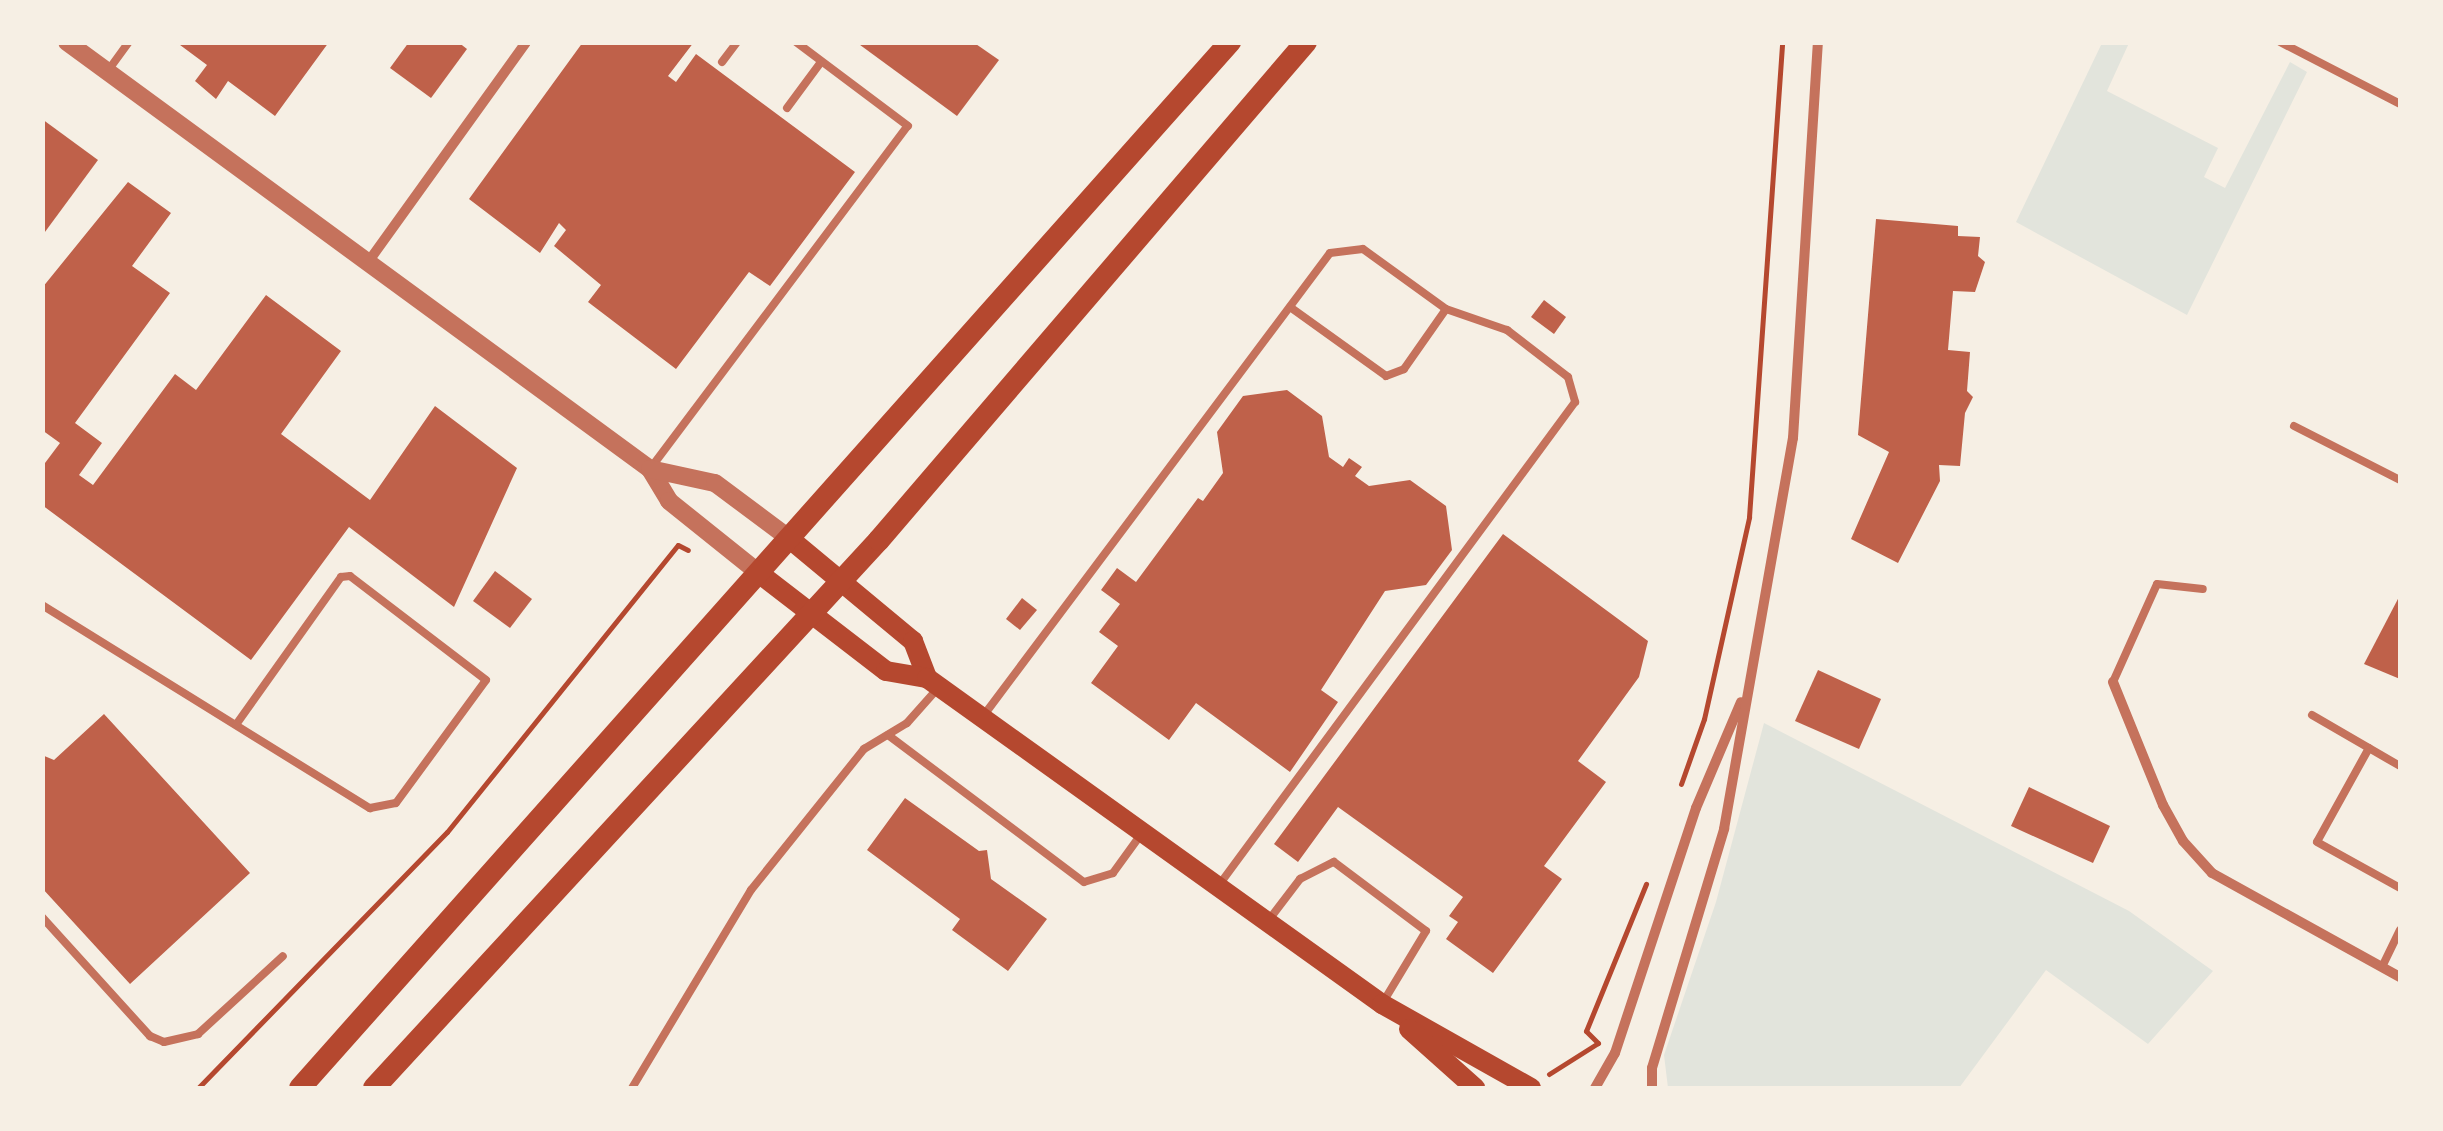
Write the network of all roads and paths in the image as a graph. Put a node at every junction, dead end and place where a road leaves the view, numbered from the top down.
1 (67, 42) edge
2 (129, 42) edge
3 (526, 42) edge
4 (737, 42) edge
5 (796, 42) edge
6 (1230, 42) edge
7 (1306, 42) edge
8 (1782, 42) edge
9 (1818, 42) edge
10 (2280, 42) edge
11 (722, 62) dead end
12 (821, 62) junction
13 (107, 72) junction
14 (2400, 104) edge
15 (787, 108) dead end
16 (366, 265) junction
17 (1290, 308) junction
18 (1446, 309) junction
19 (2294, 426) dead end
20 (650, 468) junction
21 (2400, 480) edge
22 (714, 538) junction
23 (790, 539) junction
24 (760, 574) junction
25 (841, 581) junction
26 (2204, 589) dead end
27 (42, 605) edge
28 (811, 614) junction
29 (2112, 682) joint
30 (933, 683) junction
31 (1750, 683) junction
32 (2312, 716) dead end
33 (981, 718) junction
34 (236, 725) junction
35 (888, 734) junction
36 (2370, 748) junction
37 (2400, 766) edge
38 (1678, 792) dead end
39 (1142, 833) junction
40 (1653, 865) dead end
41 (1217, 888) junction
42 (2400, 888) edge
43 (42, 917) edge
44 (1266, 922) junction
45 (2400, 930) edge
46 (284, 956) dead end
47 (2382, 967) junction
48 (2400, 977) edge
49 (1382, 1004) junction
50 (198, 1088) edge
51 (300, 1088) edge
52 (374, 1088) edge
53 (632, 1088) edge
54 (1474, 1088) edge
55 (1530, 1088) edge
56 (1595, 1088) edge
57 (1652, 1088) edge

1 - 13 street
2 - 13 lane
3 - 16 street
4 - 11 lane
5 - 12 lane
6 - 23 main road
7 - 25 main road
8 - 38 path
9 - 31 street
10 - 14 lane
12 - 15 lane
12 - 20 lane
13 - 16 street
16 - 20 street
17 - 18 lane
17 - 18 lane
17 - 33 lane
18 - 41 lane
19 - 21 lane
20 - 22 street
20 - 23 street
22 - 24 street
22 - 50 path
23 - 24 main road
23 - 25 main road
24 - 28 main road
24 - 51 main road
25 - 28 main road
25 - 30 main road
26 - 29 lane
27 - 34 lane
28 - 30 main road
28 - 52 main road
29 - 47 street
30 - 33 main road
30 - 35 lane
31 - 56 street
31 - 57 street
32 - 36 lane
33 - 39 main road
34 - 34 lane
35 - 39 lane
35 - 53 lane
36 - 37 lane
36 - 42 lane
39 - 41 main road
40 - 55 path
41 - 44 main road
43 - 46 lane
44 - 49 main road
44 - 49 lane
45 - 47 lane
47 - 48 street
49 - 54 main road
49 - 55 main road

